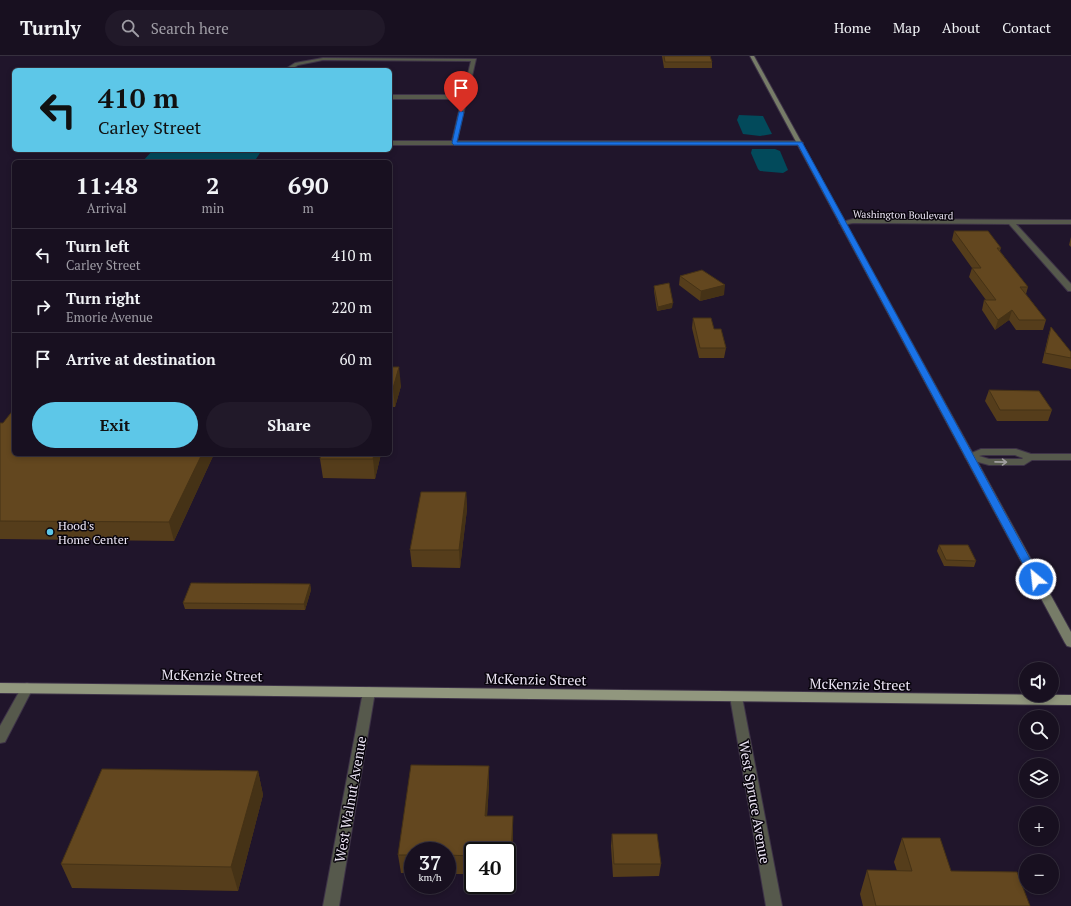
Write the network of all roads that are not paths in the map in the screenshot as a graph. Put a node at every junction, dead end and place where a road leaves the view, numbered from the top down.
1 (480, 56) edge
2 (752, 56) edge
3 (474, 60) junction
4 (290, 68) edge
5 (392, 97) edge
6 (465, 97) junction
7 (392, 143) edge
8 (454, 143) junction
9 (800, 143) junction
10 (1071, 222) edge
11 (842, 223) junction
12 (1013, 224) junction
13 (1071, 226) edge
14 (1071, 289) edge
15 (970, 457) junction
16 (1071, 457) edge
17 (1071, 643) edge
18 (0, 688) edge
19 (27, 688) junction
20 (369, 692) junction
21 (736, 698) junction
22 (1071, 700) edge
23 (0, 738) edge
24 (331, 906) edge
25 (774, 906) edge

1 - 3 street
2 - 9 street
3 - 4 street
3 - 6 street
5 - 6 street
6 - 8 street
7 - 8 street
8 - 9 street
9 - 11 street
10 - 12 street, Washington Boulevard
11 - 12 street, Washington Boulevard
11 - 15 street
12 - 13 street, Washington Boulevard
12 - 14 street
15 - 16 street
15 - 17 street
18 - 19 main road, McKenzie Street
19 - 20 main road, McKenzie Street
19 - 23 street
20 - 21 main road, McKenzie Street
20 - 24 street, West Walnut Avenue
21 - 22 main road, McKenzie Street
21 - 25 street, West Spruce Avenue

